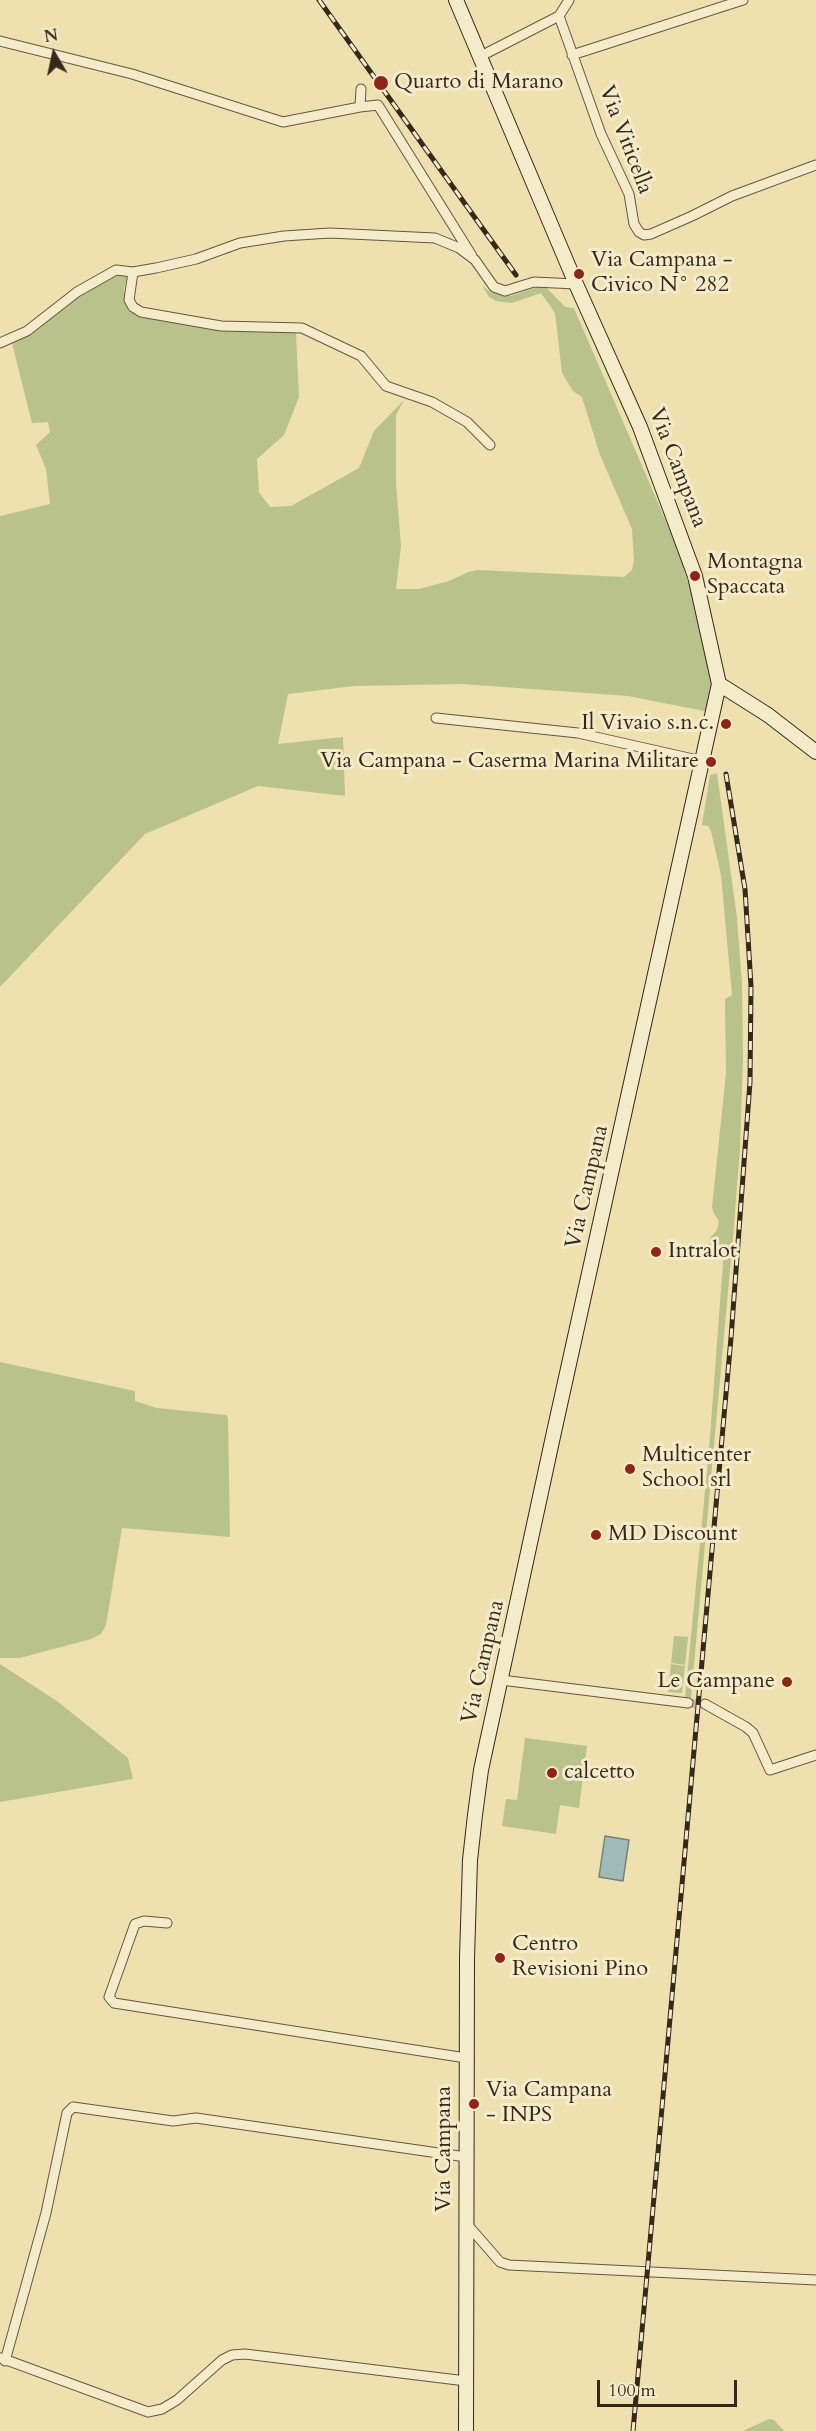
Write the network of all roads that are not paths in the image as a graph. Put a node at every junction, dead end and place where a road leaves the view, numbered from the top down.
1 (456, 0) edge
2 (569, 0) edge
3 (743, 0) edge
4 (559, 16) junction
5 (0, 41) edge
6 (572, 55) junction
7 (479, 57) junction
8 (361, 89) dead end
9 (360, 106) junction
10 (816, 165) edge
11 (475, 260) junction
12 (133, 272) junction
13 (576, 284) junction
14 (0, 343) edge
15 (490, 445) dead end
16 (719, 684) junction
17 (436, 718) dead end
18 (816, 752) edge
19 (702, 761) junction
20 (501, 1680) junction
21 (688, 1703) tunnel mouth
22 (705, 1704) tunnel mouth
23 (816, 1755) edge
24 (167, 1923) dead end
25 (466, 2058) junction
26 (466, 2157) junction
27 (466, 2223) junction
28 (816, 2280) edge
29 (2, 2359) edge
30 (466, 2381) junction
31 (466, 2431) edge

1 - 7 street, Via Campana
2 - 4 street
3 - 6 street
4 - 6 street, Via Viticella
4 - 7 street
5 - 9 street
6 - 10 street, Via Viticella
7 - 13 street, Via Campana
8 - 9 street
9 - 11 street
11 - 12 street
11 - 13 street
12 - 14 street
12 - 15 street
13 - 16 street, Via Campana
16 - 18 street
16 - 19 street, Via Campana
17 - 19 street
19 - 20 street, Via Campana
20 - 21 street
20 - 25 street, Via Campana
22 - 23 street
24 - 25 street
25 - 26 street, Via Campana
26 - 27 street, Via Campana
26 - 29 street
27 - 28 street
27 - 30 street, Via Campana
29 - 30 street
30 - 31 street, Via Campana

